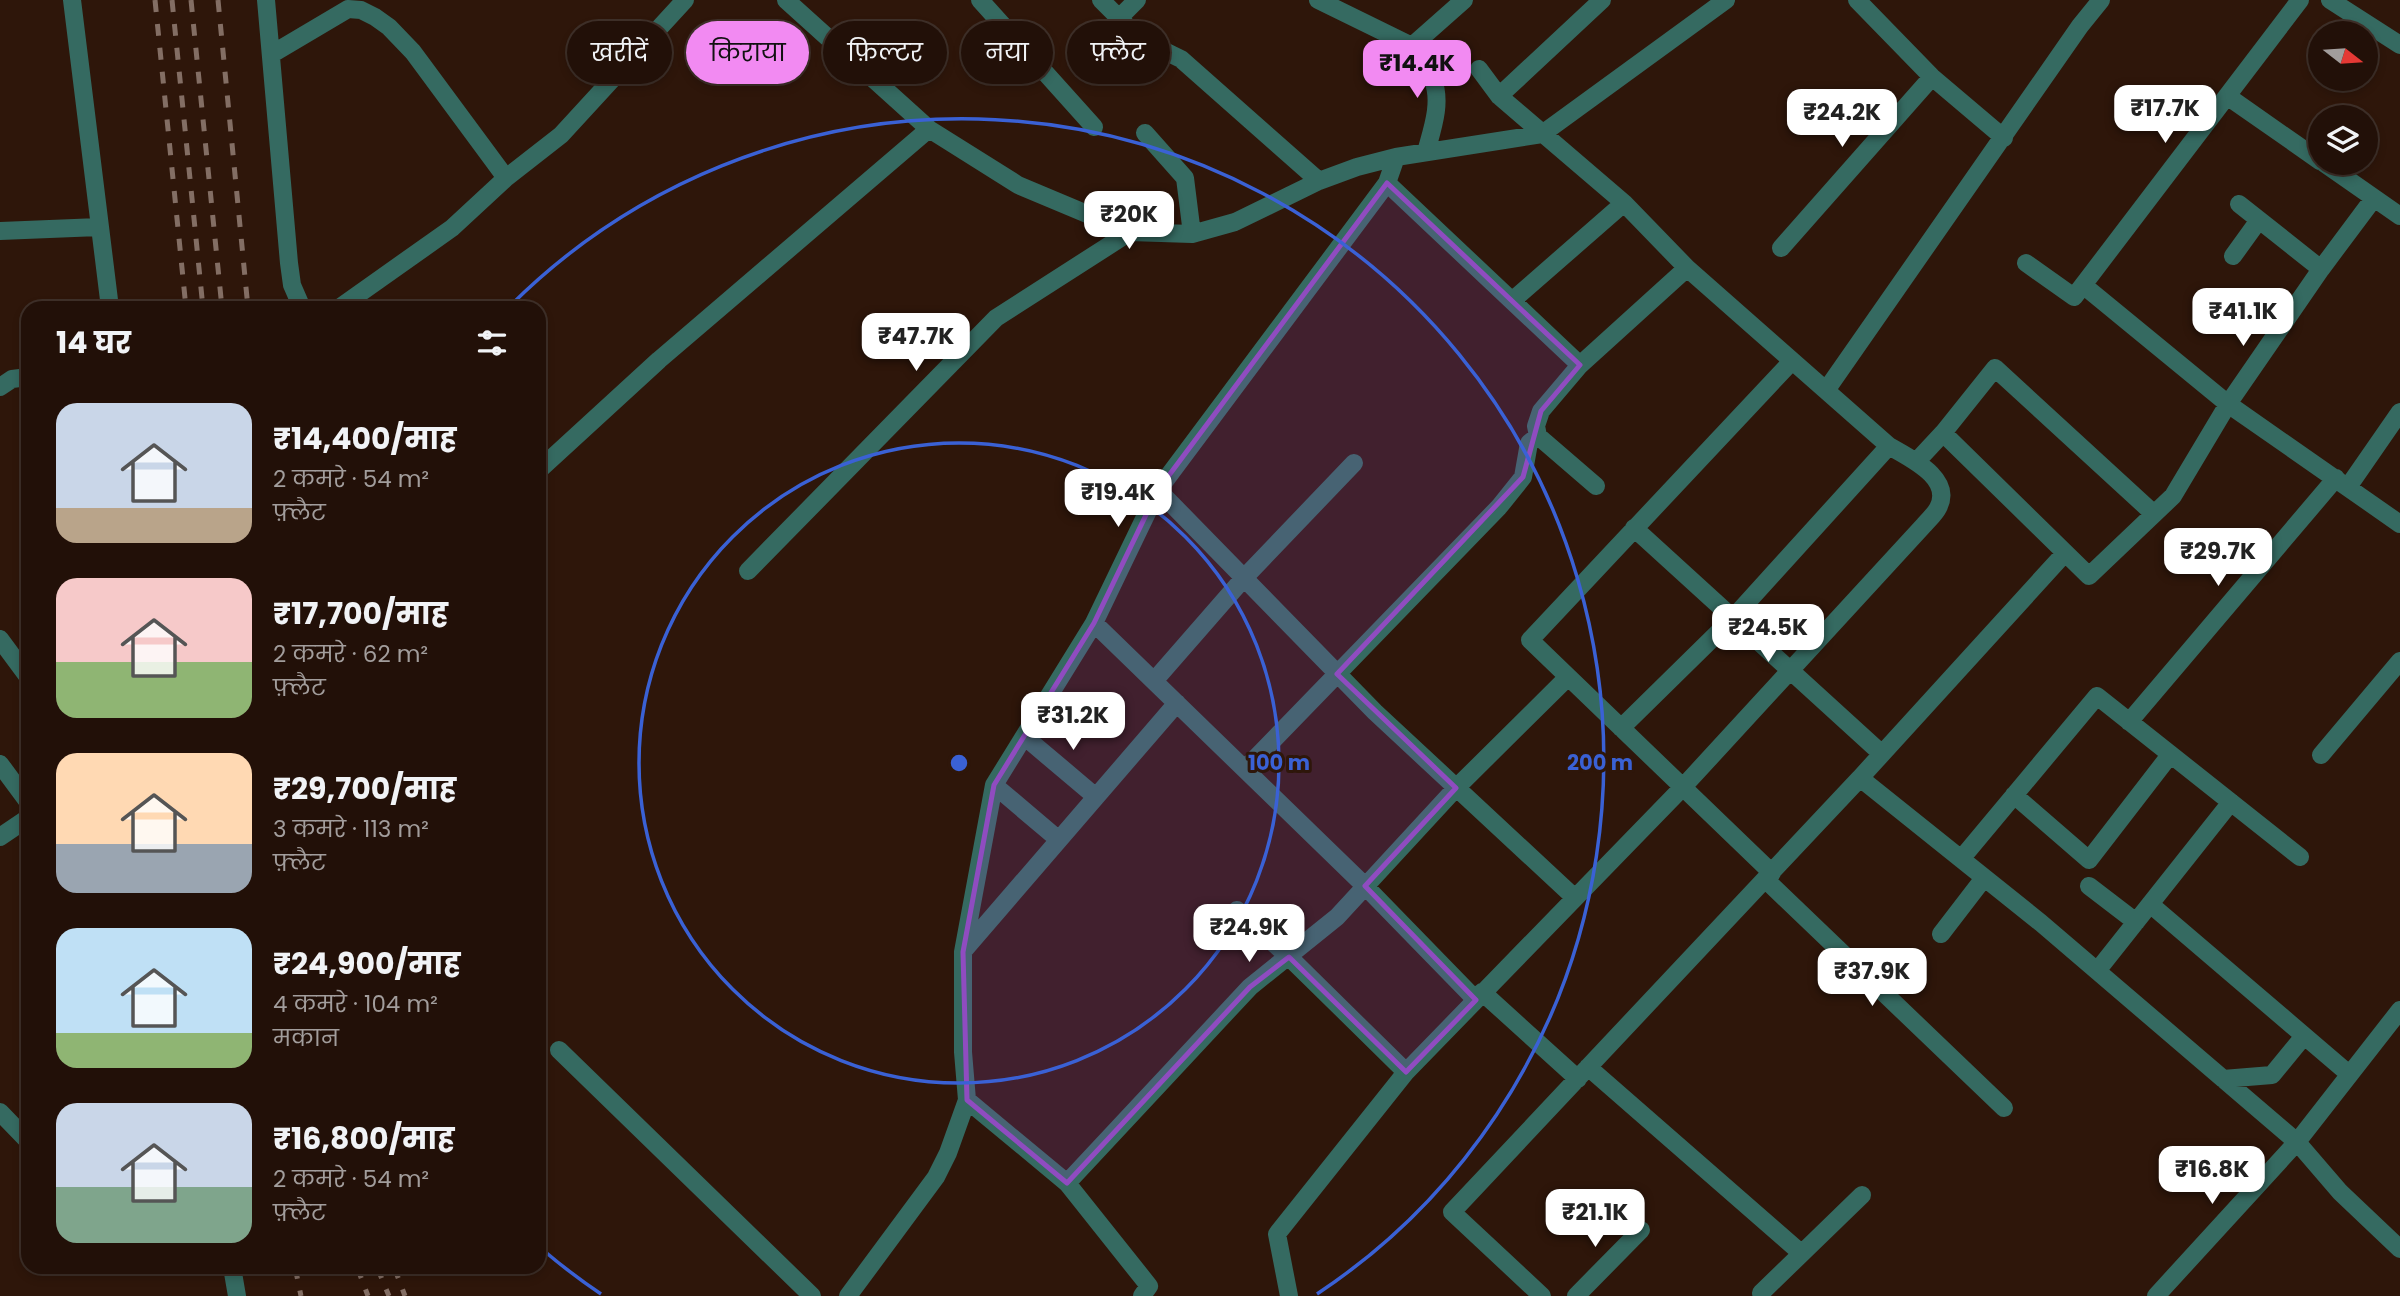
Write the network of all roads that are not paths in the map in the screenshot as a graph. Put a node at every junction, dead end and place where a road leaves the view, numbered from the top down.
1 (72, 0) edge
2 (266, 0) edge
3 (685, 0) edge
4 (786, 0) edge
5 (980, 0) edge
6 (1101, 0) edge
7 (1137, 0) edge
8 (1318, 0) edge
9 (1464, 0) edge
10 (1602, 0) edge
11 (1726, 0) edge
12 (1857, 0) edge
13 (2101, 0) edge
14 (2300, 0) edge
15 (2330, 0) edge
16 (1119, 18) junction
17 (2400, 45) edge
18 (1412, 46) junction
19 (272, 54) junction
20 (1479, 69) dead end
21 (1932, 77) junction
22 (1499, 96) junction
23 (2227, 96) junction
24 (1094, 127) dead end
25 (929, 129) junction
26 (1145, 134) dead end
27 (1542, 134) junction
28 (2004, 138) junction
29 (1426, 152) junction
30 (2308, 152) edge
31 (1396, 157) junction
32 (2341, 175) edge
33 (506, 178) junction
34 (1319, 181) junction
35 (1387, 183) junction
36 (2374, 198) junction
37 (1624, 203) junction
38 (2239, 204) dead end
39 (2400, 216) edge
40 (2259, 220) junction
41 (99, 227) junction
42 (0, 231) edge
43 (1130, 232) junction
44 (1192, 234) junction
45 (1781, 247) dead end
46 (2233, 256) dead end
47 (2026, 263) dead end
48 (1688, 268) junction
49 (2321, 269) junction
50 (2083, 285) junction
51 (1513, 300) junction
52 (109, 301) edge
53 (299, 301) edge
54 (350, 301) edge
55 (1792, 361) junction
56 (1580, 365) junction
57 (21, 378) edge
58 (0, 387) edge
59 (1827, 389) junction
60 (2228, 404) junction
61 (2400, 412) edge
62 (1943, 433) junction
63 (1538, 436) junction
64 (1889, 446) junction
65 (1916, 462) junction
66 (1354, 463) dead end
67 (546, 464) edge
68 (2342, 483) junction
69 (1596, 486) dead end
70 (1158, 490) junction
71 (2154, 514) junction
72 (2400, 524) edge
73 (1634, 528) junction
74 (2065, 553) junction
75 (748, 571) dead end
76 (1243, 579) junction
77 (1734, 618) junction
78 (1094, 623) junction
79 (0, 639) edge
80 (2400, 661) edge
81 (21, 668) edge
82 (1790, 668) junction
83 (1337, 674) junction
84 (1568, 677) junction
85 (1154, 681) junction
86 (1177, 703) junction
87 (2129, 722) junction
88 (1621, 728) junction
89 (1025, 737) junction
90 (1882, 754) junction
91 (2170, 755) junction
92 (2321, 755) dead end
93 (0, 764) edge
94 (1245, 769) junction
95 (1860, 778) junction
96 (994, 785) junction
97 (1682, 787) junction
98 (1456, 788) junction
99 (21, 792) edge
100 (2014, 795) junction
101 (1096, 797) junction
102 (2231, 802) junction
103 (21, 823) edge
104 (0, 837) edge
105 (1059, 840) junction
106 (2300, 857) dead end
107 (1961, 859) junction
108 (1769, 876) junction
109 (1984, 877) junction
110 (1365, 886) junction
111 (2089, 886) dead end
112 (1575, 898) junction
113 (2151, 904) junction
114 (1237, 910) dead end
115 (2136, 922) junction
116 (1941, 934) dead end
117 (963, 952) junction
118 (1289, 957) junction
119 (2097, 971) junction
120 (1479, 996) junction
121 (2400, 1010) edge
122 (2304, 1036) junction
123 (559, 1050) dead end
124 (1406, 1072) junction
125 (1583, 1073) junction
126 (2349, 1074) junction
127 (2223, 1079) junction
128 (967, 1100) junction
129 (2004, 1108) dead end
130 (0, 1112) edge
131 (21, 1134) edge
132 (2297, 1142) junction
133 (1067, 1183) junction
134 (1862, 1195) dead end
135 (1641, 1230) dead end
136 (2400, 1249) edge
137 (1801, 1253) junction
138 (233, 1274) edge
139 (1151, 1293) edge
140 (1761, 1293) dead end
141 (237, 1296) edge
142 (813, 1296) edge
143 (848, 1296) edge
144 (1289, 1296) edge
145 (1542, 1296) edge
146 (1576, 1296) edge
147 (2156, 1296) edge

1 - 41 street
2 - 19 street
3 - 33 street
4 - 25 street
5 - 24 street
6 - 16 street
7 - 16 street
8 - 18 street
9 - 18 street
10 - 22 street
11 - 27 street
12 - 21 street
13 - 28 street
14 - 23 street
15 - 17 street
16 - 34 street
18 - 29 street
19 - 33 street
19 - 53 street
20 - 22 street
21 - 28 street
21 - 45 street
22 - 27 street
23 - 30 street
23 - 50 street
25 - 43 street
25 - 67 street
26 - 44 street
27 - 29 street
27 - 37 street
28 - 59 street
29 - 31 street
31 - 34 street
31 - 35 street
32 - 36 street
33 - 54 street
34 - 44 street
35 - 51 street
35 - 70 street
36 - 39 street
36 - 49 street
37 - 48 street
37 - 51 street
38 - 40 street
40 - 46 street
40 - 49 street
41 - 42 street
41 - 52 street
43 - 44 street
43 - 75 street
47 - 50 street
48 - 55 street
48 - 56 street
49 - 60 street
50 - 60 street
51 - 56 street
55 - 59 street
55 - 73 street
56 - 63 street
57 - 58 street
59 - 64 street
60 - 68 street
60 - 71 street
61 - 68 street
62 - 65 street
62 - 71 street
62 - 74 street
63 - 69 street
63 - 83 street
64 - 65 street
64 - 77 street
65 - 82 street
66 - 76 street
68 - 72 street
68 - 87 street
70 - 76 street
70 - 78 street
71 - 74 street
73 - 77 street
73 - 84 street
74 - 90 street
76 - 83 street
76 - 85 street
77 - 82 street
77 - 88 street
78 - 85 street
78 - 89 street
79 - 81 street
80 - 92 street
82 - 90 street
82 - 97 street
83 - 94 street
83 - 98 street
84 - 88 street
84 - 98 street
85 - 86 street
86 - 94 street
86 - 101 street
87 - 91 street
87 - 100 street
88 - 97 street
89 - 96 street
89 - 101 street
90 - 95 street
91 - 100 street
91 - 102 street
93 - 99 street
94 - 110 street
95 - 107 street
95 - 108 street
96 - 105 street
96 - 117 street
97 - 108 street
97 - 112 street
98 - 110 street
98 - 112 street
100 - 107 street
101 - 105 street
102 - 106 street
102 - 113 street
103 - 104 street
105 - 117 street
107 - 109 street
108 - 125 street
108 - 129 street
109 - 116 street
109 - 119 street
110 - 118 street
110 - 120 street
111 - 115 street
112 - 120 street
113 - 115 street
113 - 122 street
114 - 118 street
115 - 119 street
117 - 128 street
118 - 124 street
118 - 133 street
119 - 127 street
120 - 124 street
120 - 125 street
121 - 126 street
122 - 126 street
122 - 127 street
123 - 142 street
124 - 144 street
125 - 137 street
125 - 145 street
126 - 132 street
127 - 132 street
128 - 133 street
128 - 143 street
130 - 131 street
132 - 136 street
132 - 147 street
133 - 139 street
134 - 137 street
135 - 146 street
137 - 140 street
138 - 141 street

